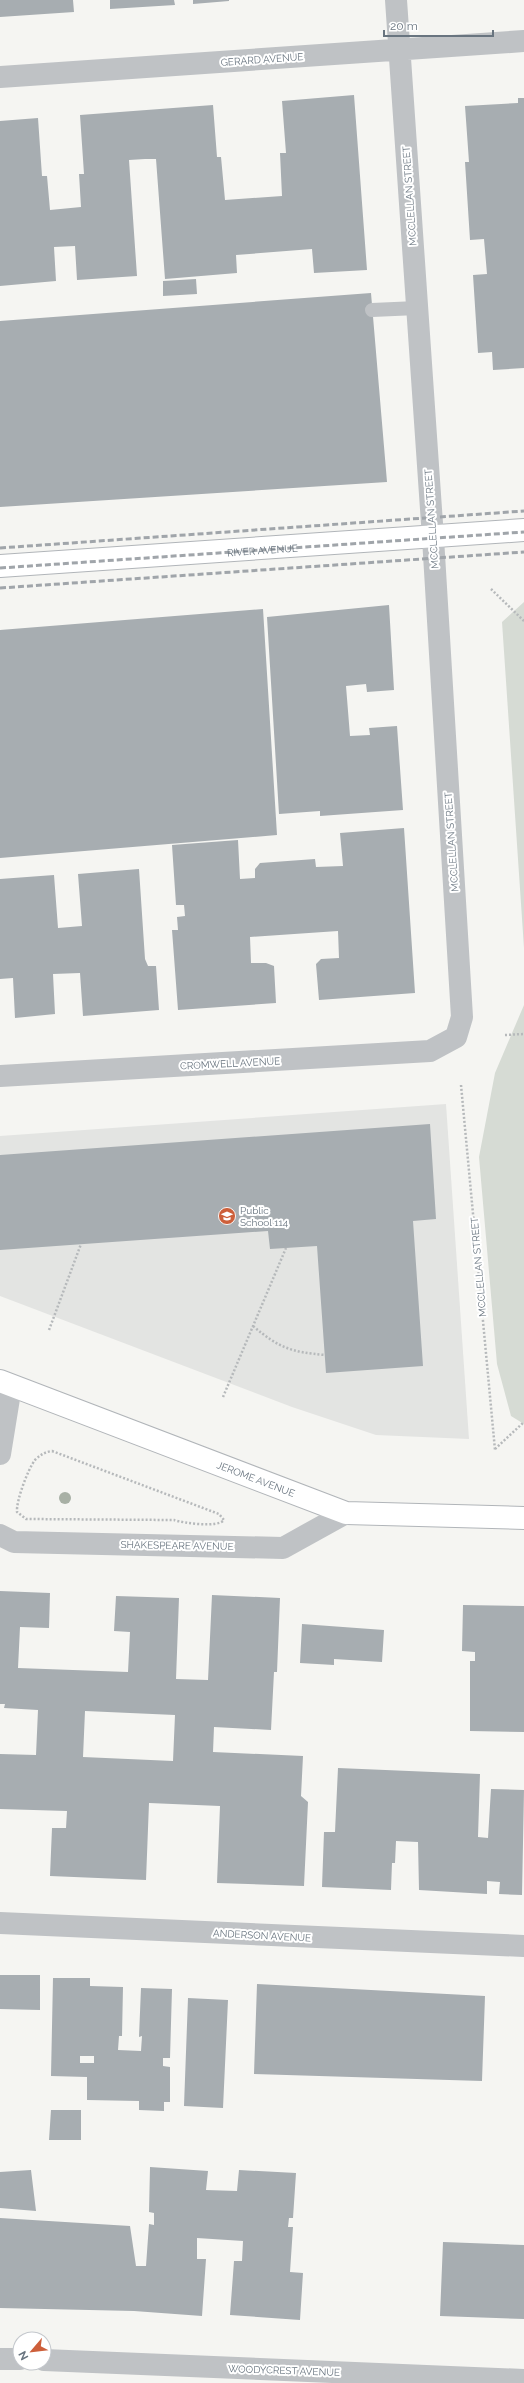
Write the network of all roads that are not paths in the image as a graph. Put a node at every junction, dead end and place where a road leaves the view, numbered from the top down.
1 (396, 0) edge
2 (524, 41) edge
3 (399, 49) junction
4 (0, 77) edge
5 (417, 308) junction
6 (372, 310) dead end
7 (524, 530) edge
8 (433, 538) junction
9 (0, 566) edge
10 (456, 1037) joint
11 (0, 1076) edge
12 (6, 1383) edge
13 (0, 1454) edge
14 (346, 1513) junction
15 (524, 1518) edge
16 (0, 1535) edge
17 (0, 1923) edge
18 (524, 1946) edge
19 (0, 2359) edge
20 (12, 2359) edge
21 (52, 2360) edge
22 (524, 2380) edge

1 - 3 street, MCCLELLAN STREET
2 - 3 street, GERARD AVENUE
3 - 4 street, GERARD AVENUE
3 - 5 street, MCCLELLAN STREET
5 - 6 lane
5 - 8 street, MCCLELLAN STREET
7 - 8 main road, RIVER AVENUE
8 - 9 main road, RIVER AVENUE
8 - 10 street, MCCLELLAN STREET
10 - 11 street, CROMWELL AVENUE
12 - 13 street
12 - 14 main road, JEROME AVENUE
14 - 15 main road, JEROME AVENUE
14 - 16 street, SHAKESPEARE AVENUE
17 - 18 street, ANDERSON AVENUE
19 - 20 street
21 - 22 street, WOODYCREST AVENUE

